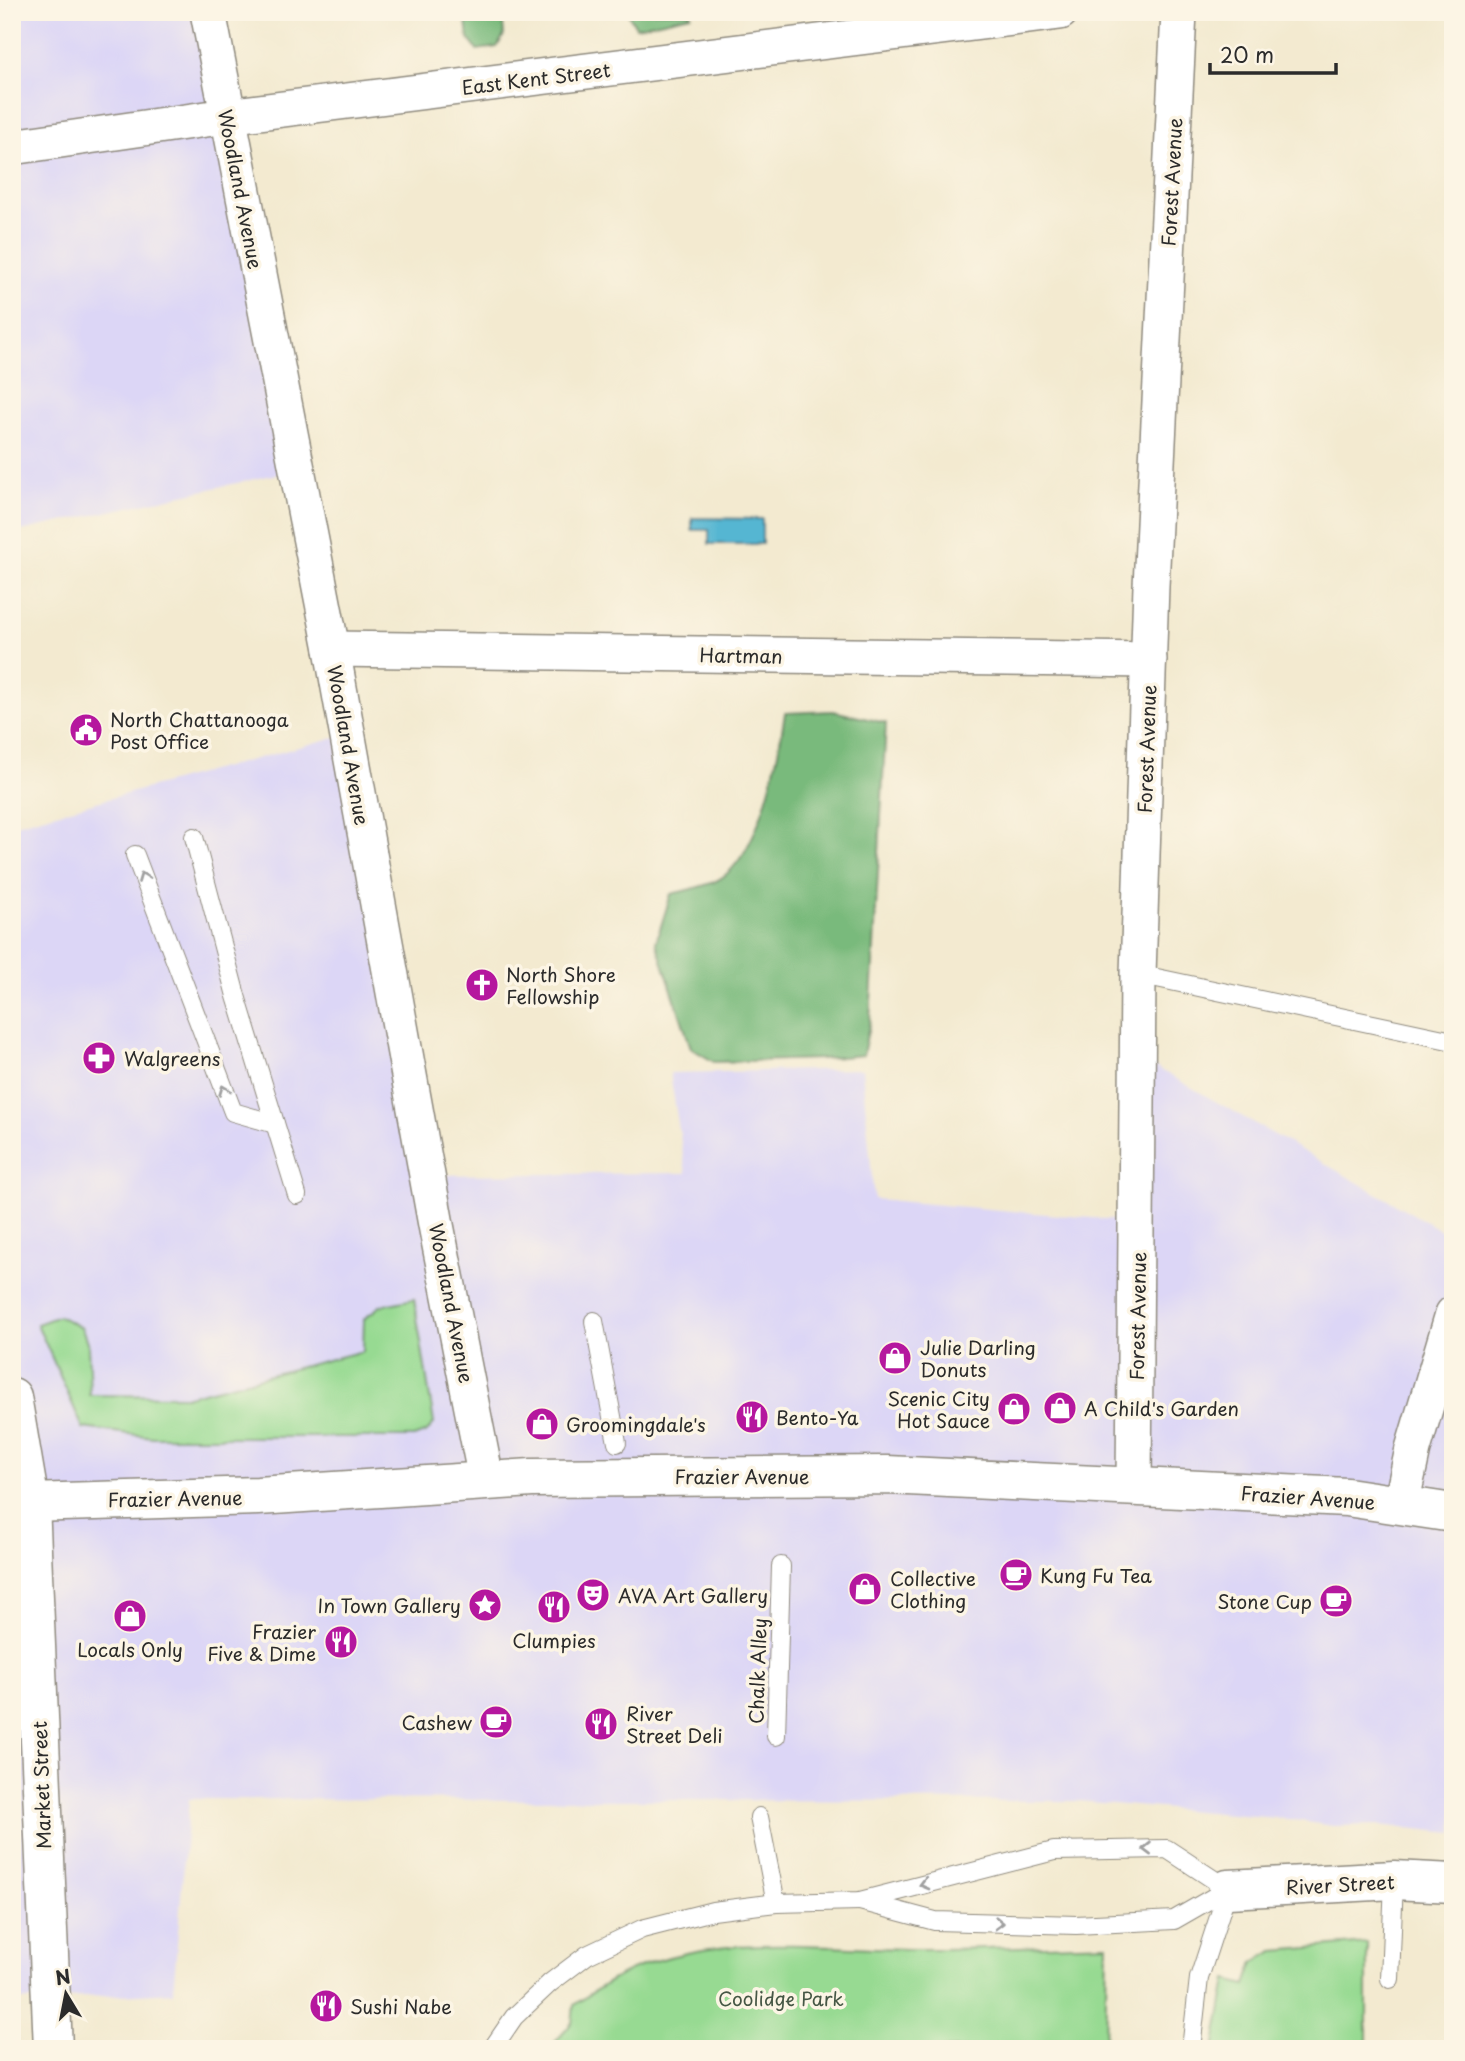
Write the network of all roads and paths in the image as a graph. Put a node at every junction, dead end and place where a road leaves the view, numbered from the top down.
1 (208, 12) edge
2 (1060, 12) edge
3 (1179, 12) edge
4 (227, 116) junction
5 (12, 147) edge
6 (332, 649) junction
7 (1149, 660) junction
8 (194, 837) dead end
9 (135, 855) dead end
10 (1138, 974) junction
11 (1453, 1041) edge
12 (275, 1125) junction
13 (297, 1195) dead end
14 (1453, 1314) edge
15 (594, 1321) dead end
16 (12, 1397) edge
17 (617, 1443) dead end
18 (486, 1479) junction
19 (1134, 1486) junction
20 (21, 1502) edge
21 (1401, 1505) junction
22 (1453, 1513) edge
23 (781, 1566) dead end
24 (776, 1736) dead end
25 (759, 1817) dead end
26 (1394, 1880) junction
27 (1453, 1883) edge
28 (1228, 1889) junction
29 (860, 1901) junction
30 (776, 1903) junction
31 (1390, 1979) dead end
32 (53, 2049) edge
33 (492, 2049) edge
34 (1191, 2049) edge

1 - 4 street, Woodland Avenue
2 - 4 street, East Kent Street
3 - 7 street, Forest Avenue
4 - 5 street, East Kent Street
4 - 6 street, Woodland Avenue
6 - 7 street, Hartman
6 - 18 street, Woodland Avenue
7 - 10 street, Forest Avenue
8 - 12 lane
12 -> 9 lane
10 - 11 lane
10 - 19 street, Forest Avenue
12 - 13 lane
14 - 21 street
15 - 17 lane
16 - 20 main road, Market Street
18 - 19 main road, Frazier Avenue
18 - 20 main road, Frazier Avenue
19 - 21 main road, Frazier Avenue
20 - 32 main road, Market Street
21 - 22 main road, Frazier Avenue
23 - 24 lane, Chalk Alley
25 - 30 lane
26 - 27 main road, River Street
26 - 28 main road, River Street
26 - 31 lane
29 -> 28 lane
28 -> 29 lane
28 - 34 lane
29 - 30 lane
30 - 33 lane

